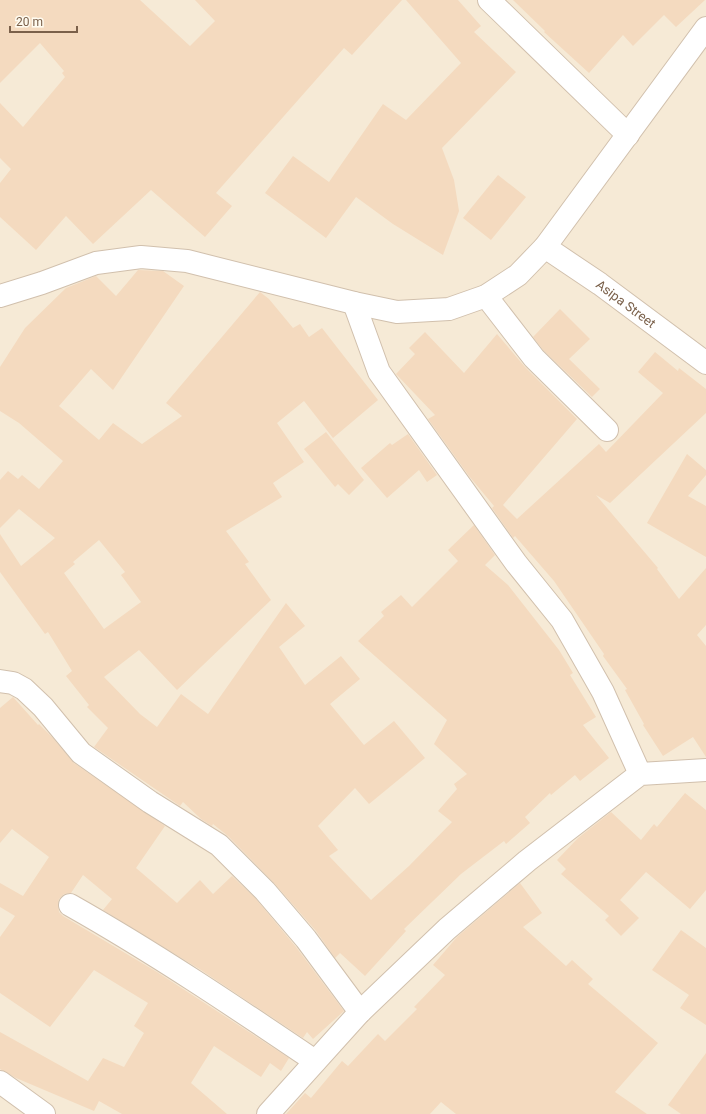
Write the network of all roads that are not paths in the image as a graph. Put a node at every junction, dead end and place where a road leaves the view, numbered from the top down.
1 (488, 0) edge
2 (706, 28) edge
3 (628, 135) junction
4 (545, 247) junction
5 (0, 296) edge
6 (486, 296) junction
7 (354, 303) junction
8 (706, 363) edge
9 (607, 430) dead end
10 (0, 681) edge
11 (706, 770) edge
12 (640, 774) junction
13 (70, 905) dead end
14 (360, 1012) junction
15 (315, 1062) junction
16 (0, 1082) edge
17 (44, 1114) edge
18 (268, 1114) edge

1 - 3 street
2 - 3 street
3 - 4 street
4 - 6 street
4 - 8 street, Asipa Street
5 - 7 street
6 - 7 street
6 - 9 street
7 - 12 street
10 - 14 street
11 - 12 street
12 - 14 street
13 - 15 street
14 - 15 street
15 - 18 street
16 - 17 street

